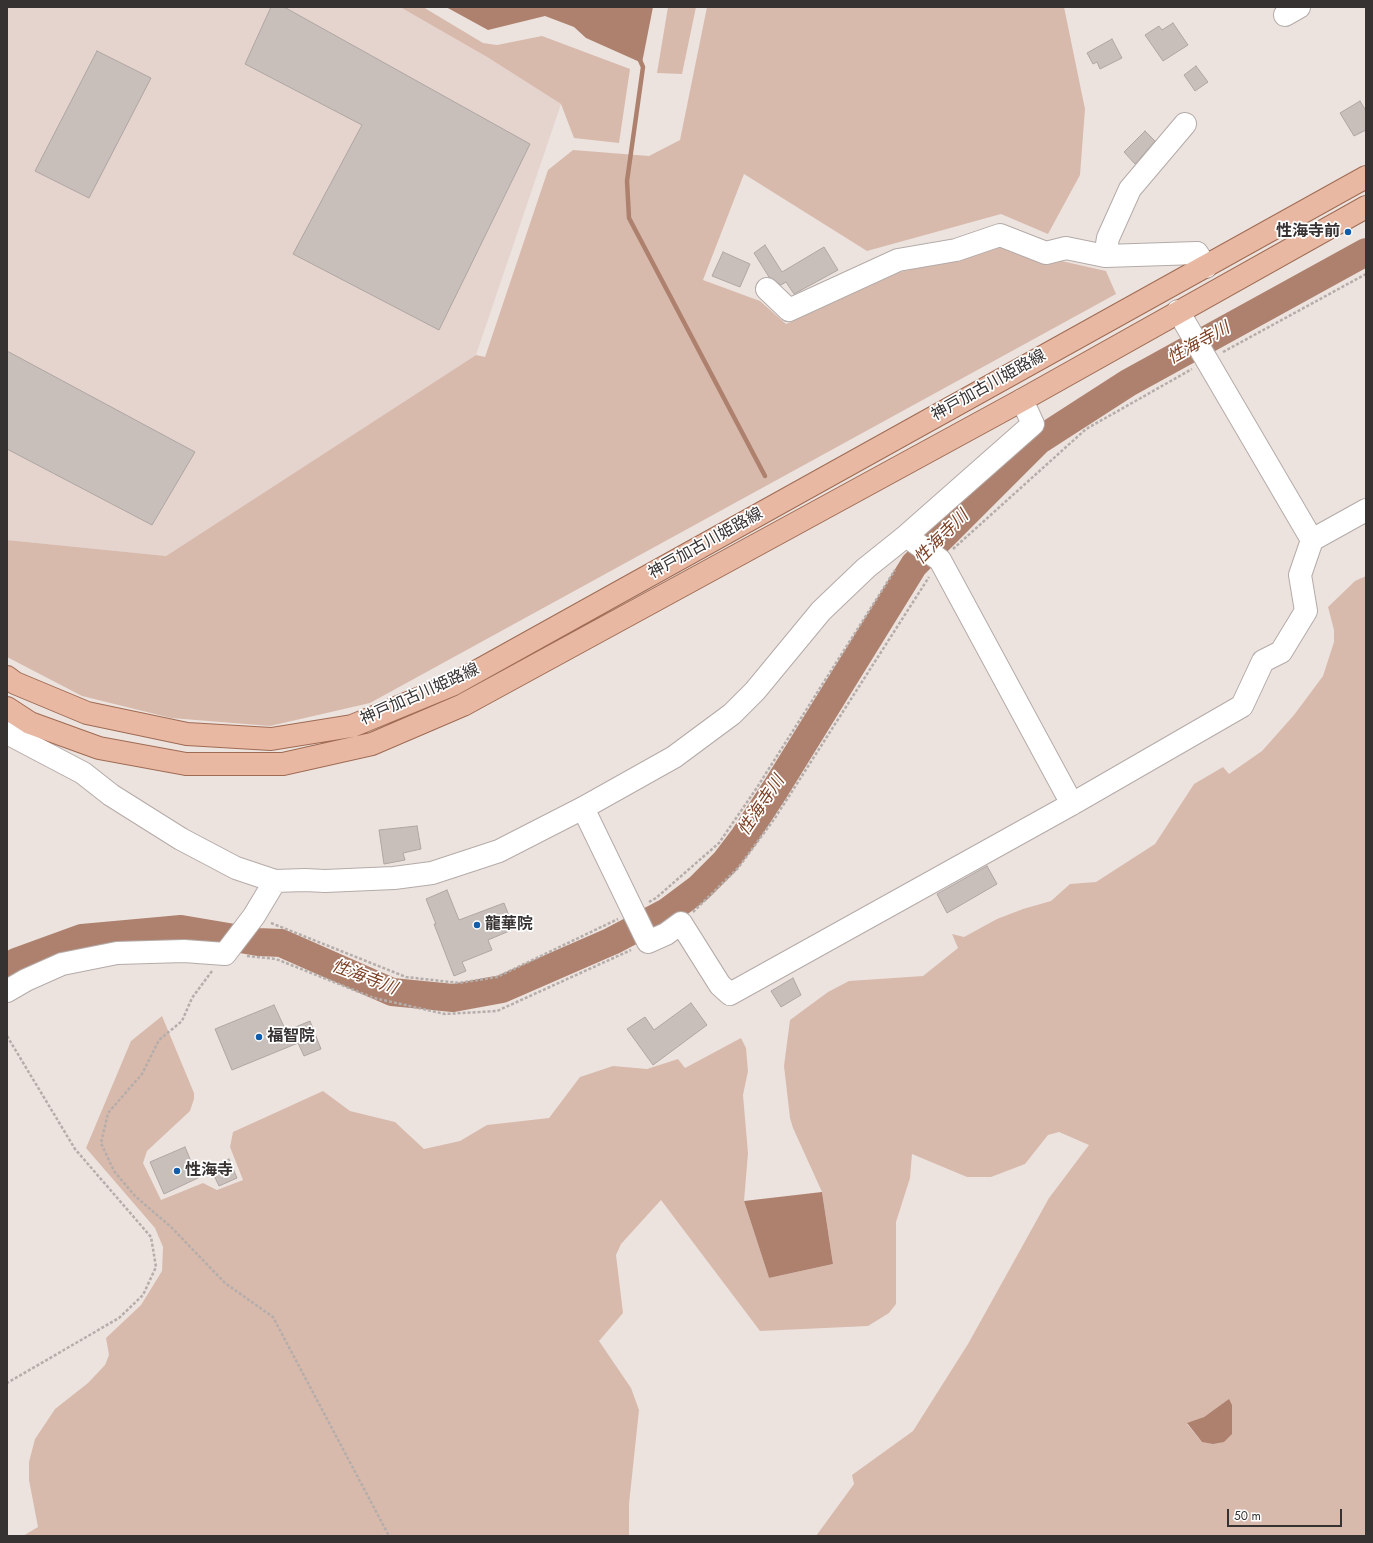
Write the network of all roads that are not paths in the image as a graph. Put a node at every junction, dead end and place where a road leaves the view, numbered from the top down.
1 (1185, 124) dead end
2 (1366, 177) edge
3 (1366, 207) edge
4 (1105, 256) junction
5 (1206, 266) junction
6 (767, 289) dead end
7 (1181, 316) junction
8 (1022, 400) junction
9 (1366, 510) edge
10 (910, 538) junction
11 (1312, 540) junction
12 (7, 676) edge
13 (7, 708) edge
14 (7, 734) edge
15 (1072, 804) junction
16 (583, 808) junction
17 (275, 881) junction
18 (7, 991) edge

1 - 4 street
2 - 5 main road, 神戸加古川姫路線
3 - 7 main road, 神戸加古川姫路線
4 - 5 street
4 - 6 street
5 - 12 main road, 神戸加古川姫路線
7 - 8 main road, 神戸加古川姫路線
7 - 11 street
8 - 10 street
8 - 13 main road, 神戸加古川姫路線
9 - 11 street
10 - 15 street
10 - 16 street
11 - 15 street
14 - 17 street
15 - 16 street
16 - 17 street
17 - 18 street

